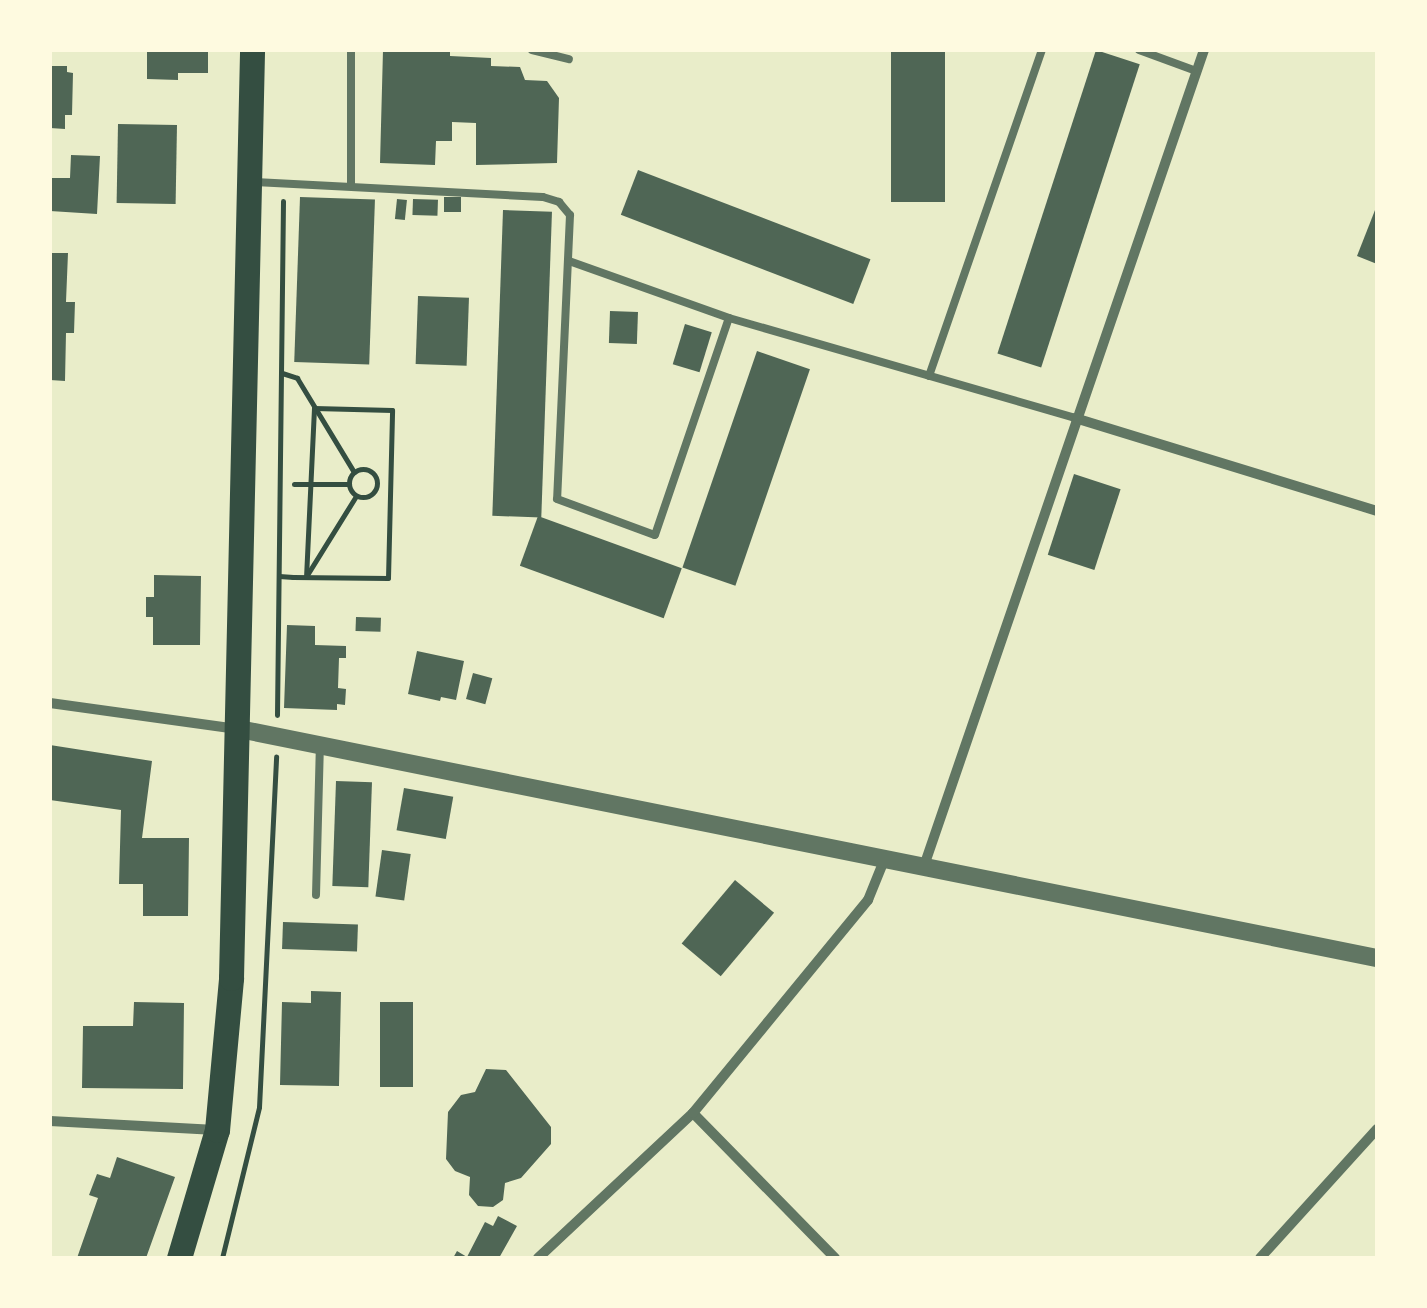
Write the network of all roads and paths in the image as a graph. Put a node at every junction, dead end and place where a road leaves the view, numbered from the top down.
1 (252, 50) edge
2 (351, 50) edge
3 (532, 50) edge
4 (1042, 50) edge
5 (1139, 50) edge
6 (1204, 50) edge
7 (569, 59) dead end
8 (1196, 71) junction
9 (251, 182) junction
10 (283, 183) junction
11 (350, 185) junction
12 (569, 261) junction
13 (729, 318) junction
14 (282, 373) junction
15 (928, 376) junction
16 (314, 408) junction
17 (1075, 418) junction
18 (354, 472) junction
19 (294, 484) dead end
20 (309, 484) junction
21 (348, 484) junction
22 (356, 496) junction
23 (1377, 511) edge
24 (278, 576) junction
25 (306, 577) junction
26 (50, 703) edge
27 (239, 729) junction
28 (276, 738) junction
29 (320, 746) junction
30 (885, 858) junction
31 (924, 866) junction
32 (316, 895) dead end
33 (1377, 958) edge
34 (692, 1113) junction
35 (50, 1121) edge
36 (217, 1130) junction
37 (1377, 1130) edge
38 (179, 1258) edge
39 (222, 1258) edge
40 (538, 1258) edge
41 (835, 1258) edge
42 (1260, 1258) edge

1 - 9 main road
2 - 11 lane
3 - 7 lane
4 - 15 lane
5 - 8 lane
6 - 8 street
8 - 17 street
9 - 10 lane
9 - 27 main road
10 - 11 lane
10 - 14 path
11 - 12 lane
12 - 13 lane
12 - 13 lane
13 - 15 lane
14 - 16 path
14 - 24 path
15 - 17 lane
16 - 18 path
16 - 20 path
16 - 25 path
17 - 23 street
17 - 31 street
18 - 21 path
18 - 22 path
19 - 20 path
20 - 21 path
20 - 25 path
21 - 22 path
22 - 25 path
24 - 25 path
24 - 28 path
26 - 27 street
27 - 28 street
27 - 36 main road
28 - 29 street
28 - 39 path
29 - 30 street
29 - 32 lane
30 - 31 street
30 - 34 street
31 - 33 street
34 - 40 street
34 - 41 street
35 - 36 street
36 - 38 main road
37 - 42 street

